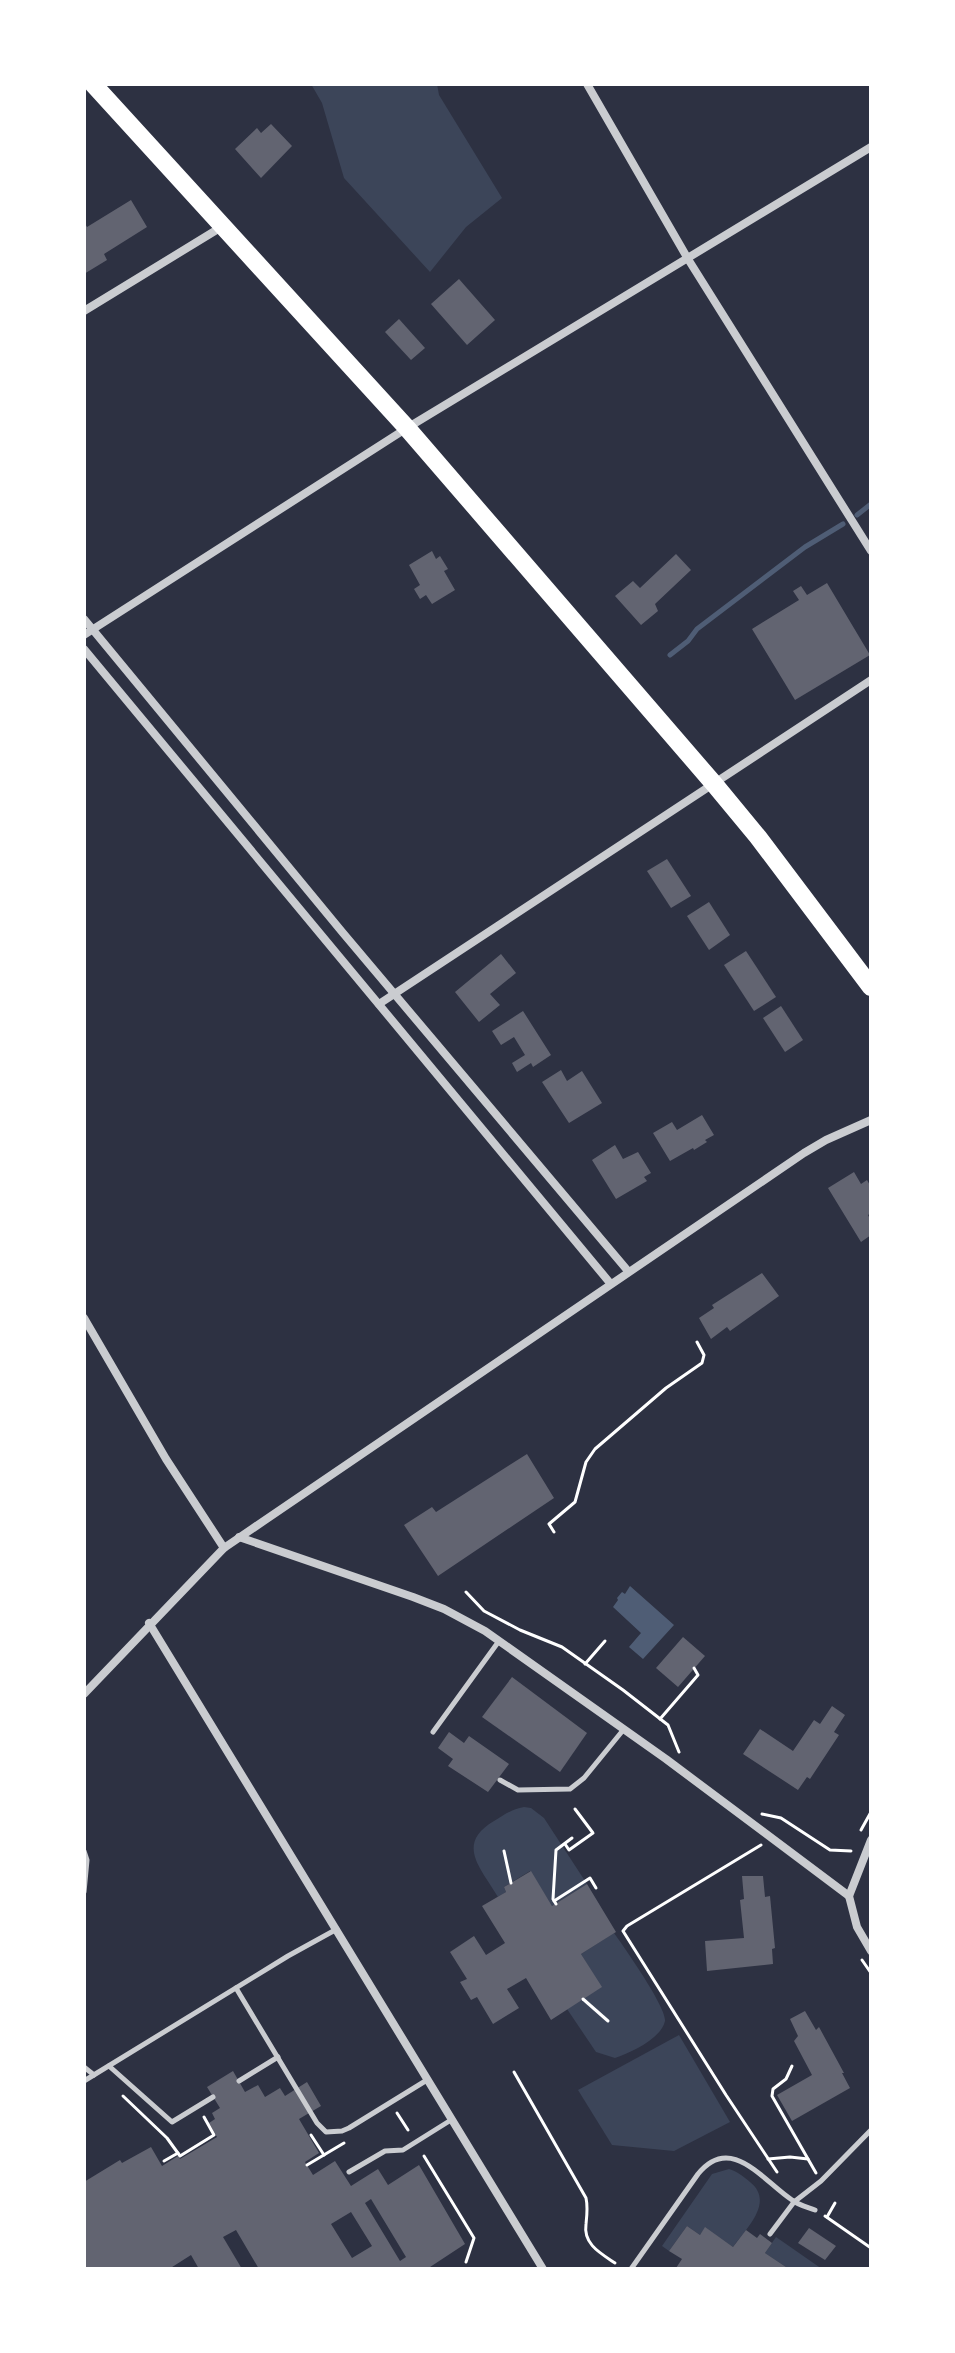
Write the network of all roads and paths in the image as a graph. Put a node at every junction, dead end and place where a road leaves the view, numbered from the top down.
1 (93, 84) edge
2 (587, 84) edge
3 (871, 147) edge
4 (223, 226) junction
5 (688, 259) junction
6 (84, 311) edge
7 (407, 428) junction
8 (871, 551) edge
9 (84, 619) edge
10 (93, 630) junction
11 (84, 635) edge
12 (84, 649) edge
13 (871, 680) edge
14 (715, 785) junction
15 (871, 987) edge
16 (394, 993) junction
17 (379, 1004) junction
18 (871, 1120) edge
19 (628, 1271) junction
20 (610, 1283) junction
21 (84, 1318) edge
22 (697, 1342) dead end
23 (554, 1532) dead end
24 (239, 1537) junction
25 (224, 1548) junction
26 (466, 1592) dead end
27 (149, 1623) junction
28 (499, 1641) junction
29 (605, 1641) dead end
30 (585, 1664) junction
31 (694, 1668) dead end
32 (84, 1694) edge
33 (660, 1719) junction
34 (624, 1729) junction
35 (433, 1732) dead end
36 (683, 1758) dead end
37 (500, 1780) dead end
38 (575, 1809) dead end
39 (754, 1810) dead end
40 (871, 1812) edge
41 (858, 1836) dead end
42 (572, 1838) dead end
43 (871, 1840) edge
44 (768, 1841) dead end
45 (565, 1844) junction
46 (853, 1849) dead end
47 (84, 1851) edge
48 (504, 1851) dead end
49 (511, 1883) dead end
50 (596, 1888) dead end
51 (84, 1892) edge
52 (849, 1896) junction
53 (337, 1929) junction
54 (871, 1951) edge
55 (236, 1988) junction
56 (583, 1999) dead end
57 (608, 2021) dead end
58 (278, 2057) junction
59 (109, 2066) junction
60 (792, 2066) dead end
61 (84, 2067) edge
62 (514, 2072) dead end
63 (94, 2075) junction
64 (427, 2080) junction
65 (84, 2081) edge
66 (239, 2081) dead end
67 (213, 2097) dead end
68 (451, 2120) junction
69 (871, 2130) edge
70 (178, 2153) dead end
71 (424, 2156) dead end
72 (768, 2159) junction
73 (808, 2159) junction
74 (164, 2161) dead end
75 (349, 2172) dead end
76 (780, 2176) dead end
77 (818, 2176) dead end
78 (794, 2202) junction
79 (835, 2203) dead end
80 (815, 2210) joint
81 (826, 2218) junction
82 (770, 2234) dead end
83 (871, 2248) edge
84 (466, 2262) dead end
85 (615, 2263) dead end
86 (543, 2269) edge
87 (631, 2269) edge

1 - 4 highway
2 - 5 street
3 - 5 street
4 - 6 street
4 - 7 highway
5 - 7 street
5 - 8 street
7 - 10 street
7 - 14 highway
9 - 10 street
10 - 11 street
10 - 16 street
12 - 17 street
13 - 14 street
14 - 15 highway
14 - 16 street
16 - 17 street
16 - 19 street
17 - 20 street
18 - 19 street
19 - 20 street
20 - 24 street
21 - 25 street
22 - 23 path
24 - 25 street
24 - 28 street
25 - 27 street
26 - 30 path
27 - 32 street
27 - 53 street
28 - 34 street
28 - 35 lane
29 - 30 path
30 - 33 path
31 - 33 path
33 - 36 path
34 - 37 lane
34 - 52 street
38 - 45 path
39 - 46 path
40 - 41 path
42 - 45 path
43 - 52 street
44 - 72 path
45 - 50 path
47 - 51 lane
48 - 49 path
52 - 54 street
53 - 55 lane
53 - 64 street
55 - 58 lane
55 - 59 lane
56 - 57 path
58 - 64 lane
58 - 66 lane
59 - 63 lane
59 - 67 lane
60 - 73 path
61 - 63 lane
62 - 85 path
63 - 65 lane
64 - 68 street
68 - 75 lane
68 - 86 street
69 - 78 lane
70 - 74 path
71 - 84 path
72 - 73 path
72 - 76 path
73 - 77 path
78 - 80 lane
78 - 82 lane
78 - 87 lane
79 - 81 path
80 - 81 path
81 - 83 path

